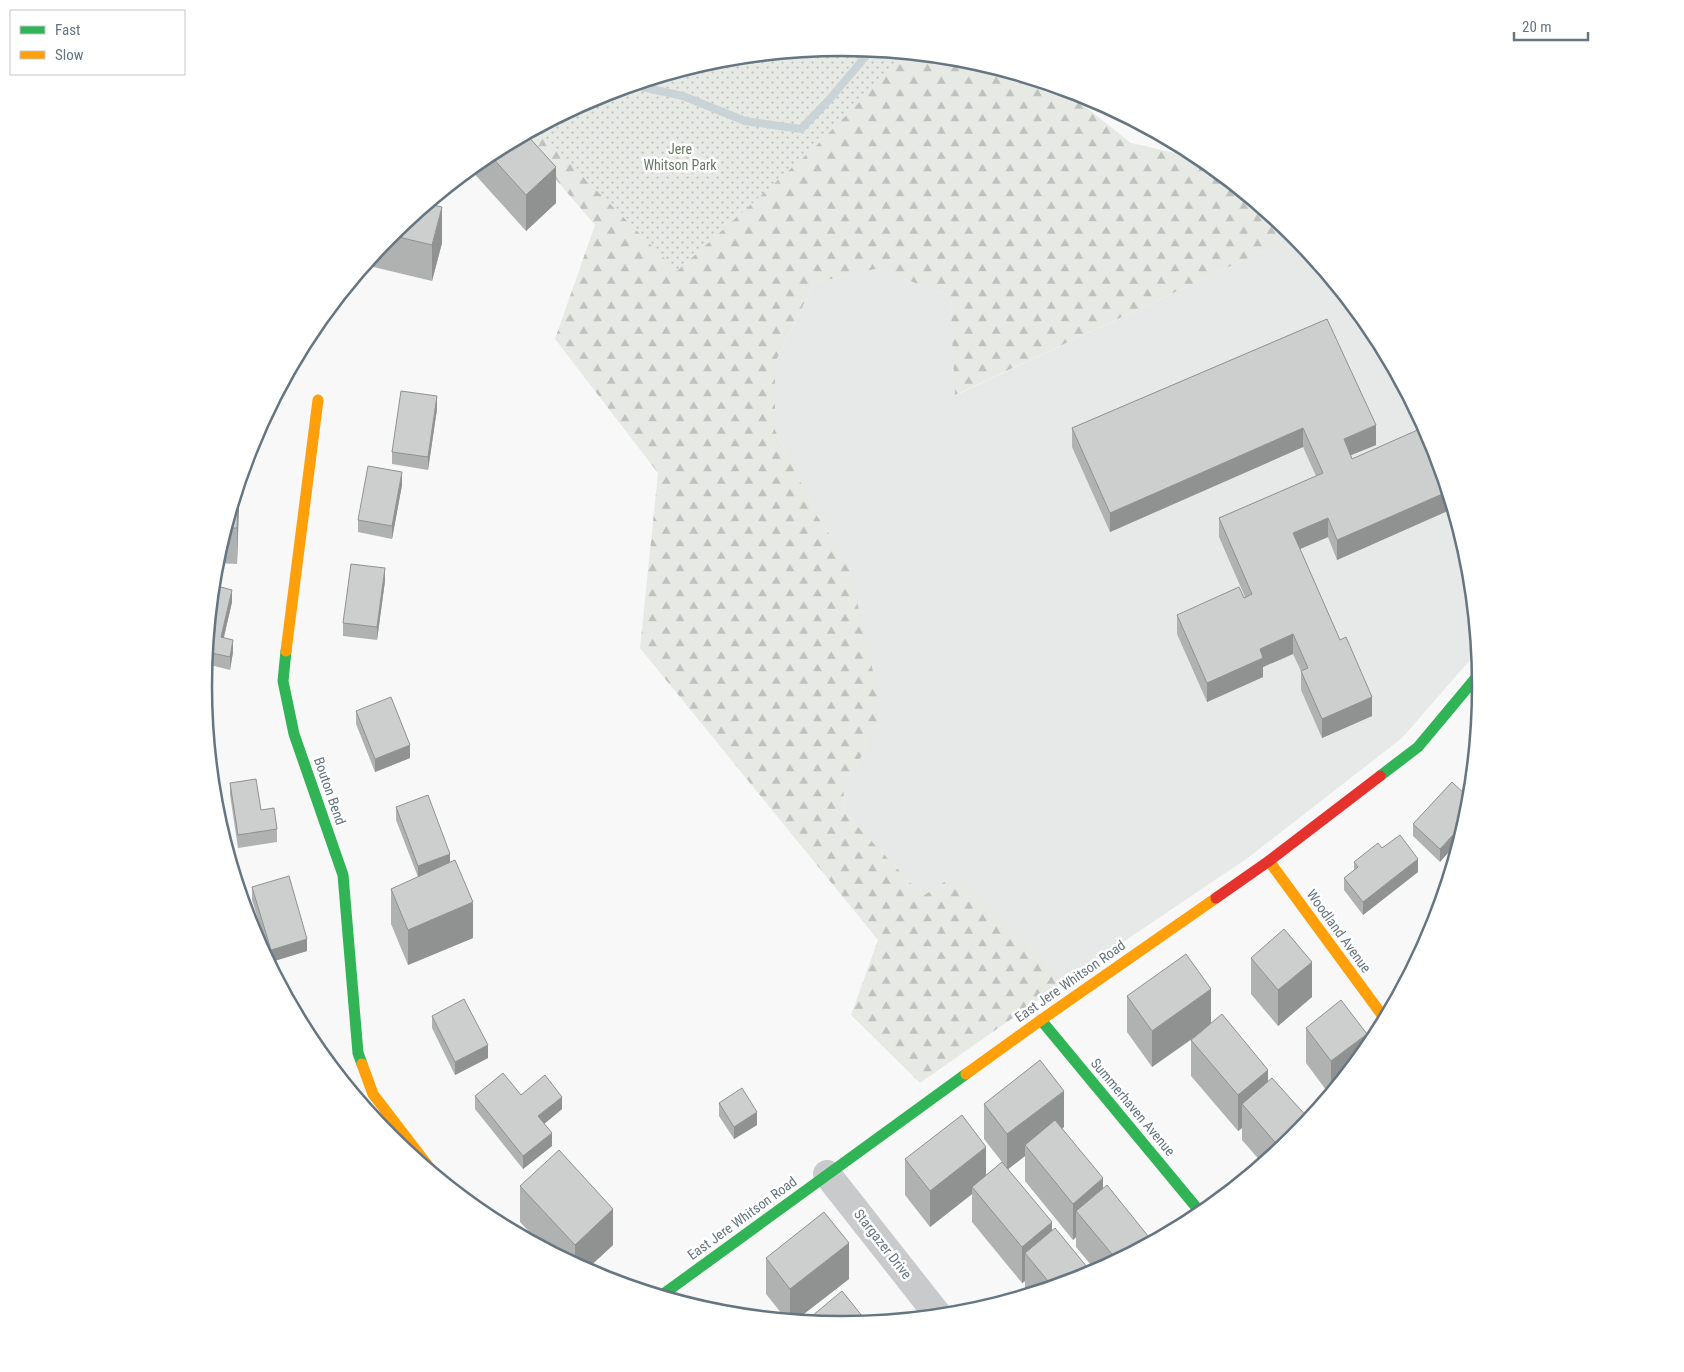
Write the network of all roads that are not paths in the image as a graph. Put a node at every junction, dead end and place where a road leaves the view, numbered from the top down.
1 (318, 400) dead end
2 (1472, 683) edge
3 (1269, 861) junction
4 (1380, 1012) edge
5 (1041, 1020) junction
6 (412, 1145) edge
7 (827, 1174) junction
8 (1196, 1207) edge
9 (669, 1291) edge
10 (933, 1309) edge

1 - 6 street, Bouton Bend
2 - 3 street, East Jere Whitson Road
3 - 4 street, Woodland Avenue
3 - 5 street, East Jere Whitson Road
5 - 7 street, East Jere Whitson Road
5 - 8 street, Summerhaven Avenue
7 - 9 street, East Jere Whitson Road
7 - 10 street, Stargazer Drive

